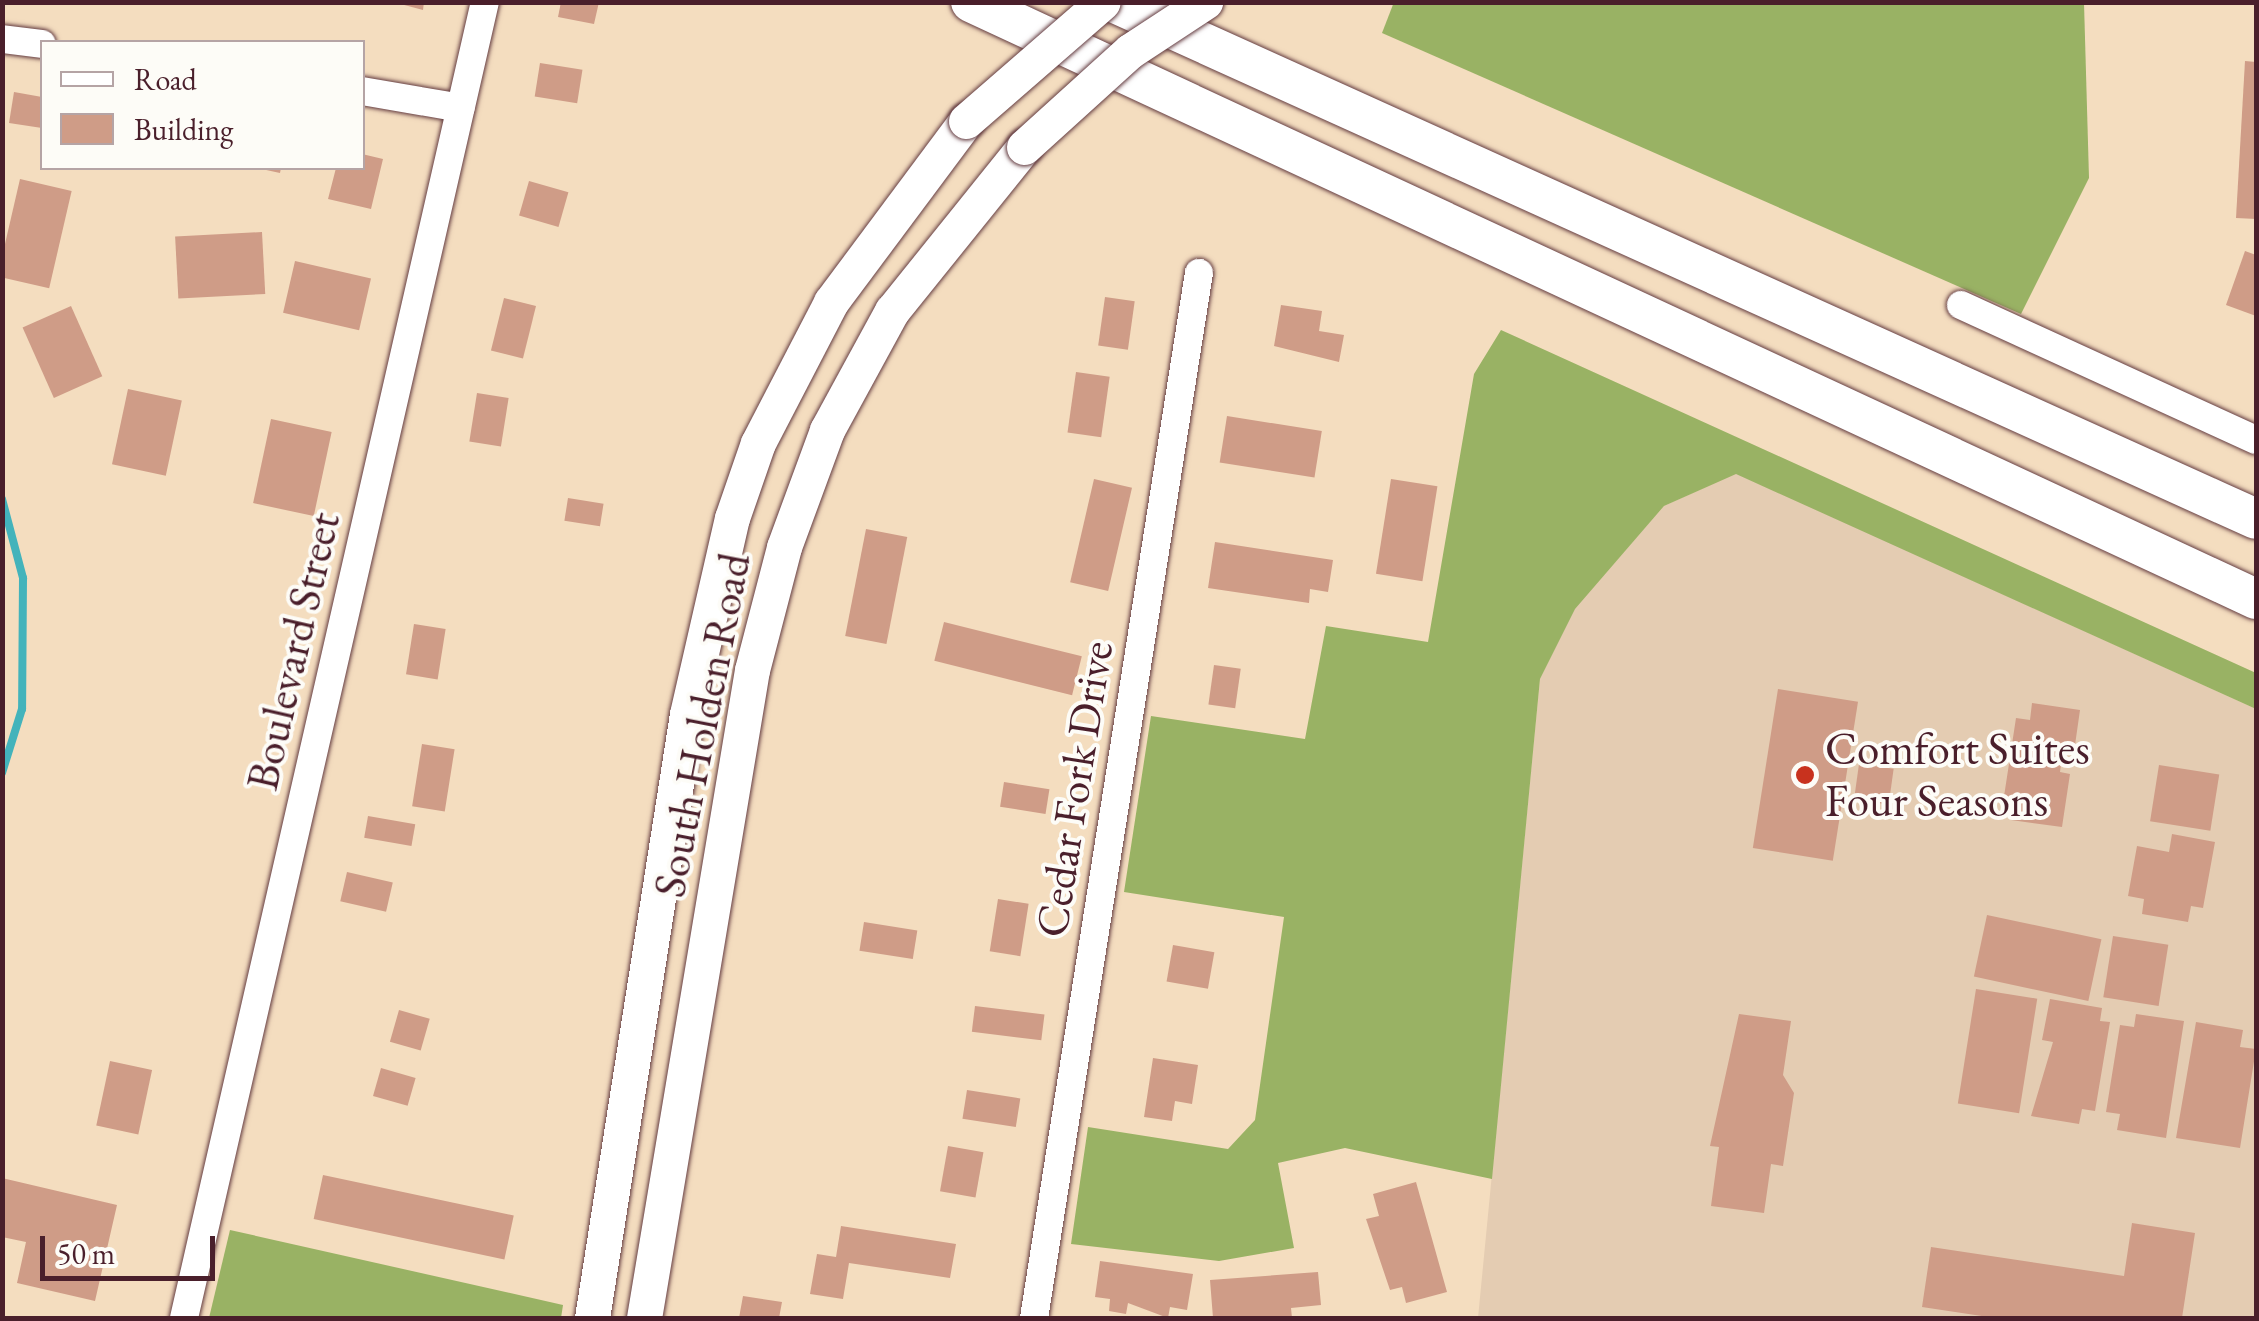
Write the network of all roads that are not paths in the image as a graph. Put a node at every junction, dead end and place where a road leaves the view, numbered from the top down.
1 (485, 2) edge
2 (971, 2) edge
3 (1103, 2) edge
4 (1113, 2) edge
5 (1205, 2) edge
6 (2, 39) edge
7 (40, 44) edge
8 (365, 92) edge
9 (462, 108) junction
10 (1199, 274) dead end
11 (1961, 305) dead end
12 (2256, 440) edge
13 (2256, 519) edge
14 (2248, 597) edge
15 (184, 1318) edge
16 (592, 1318) edge
17 (644, 1318) edge
18 (1034, 1318) edge

1 - 9 street, Boulevard Street
2 - 14 highway
3 - 16 main road, South Holden Road, bridge
4 - 13 highway
5 - 17 main road, South Holden Road, bridge
6 - 7 street
8 - 9 street
9 - 15 street, Boulevard Street
10 - 18 street, Cedar Fork Drive
11 - 12 street

